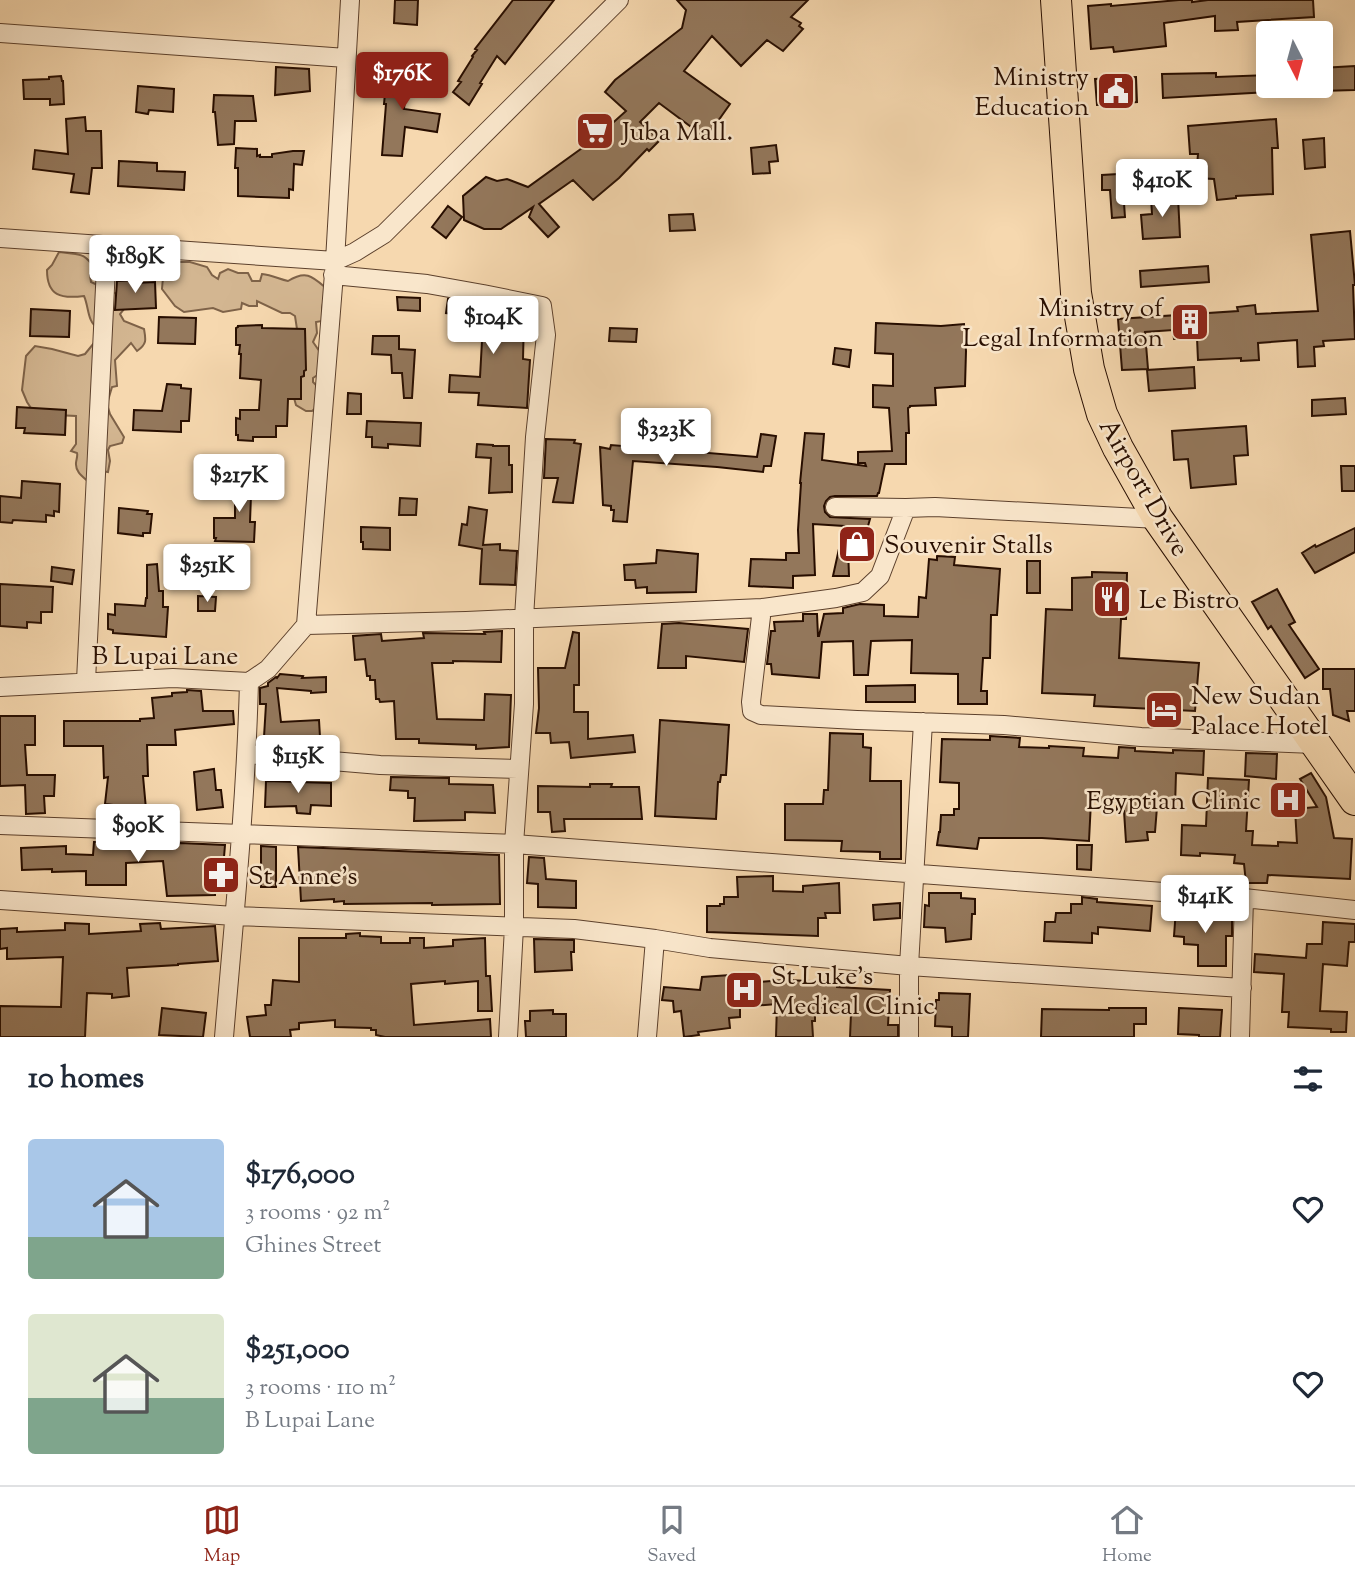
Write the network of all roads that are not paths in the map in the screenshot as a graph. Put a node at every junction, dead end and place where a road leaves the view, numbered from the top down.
1 (350, 0) edge
2 (619, 0) edge
3 (1056, 0) edge
4 (0, 33) edge
5 (346, 58) junction
6 (0, 238) edge
7 (107, 246) junction
8 (334, 268) junction
9 (835, 507) dead end
10 (906, 508) junction
11 (1158, 519) junction
12 (762, 608) junction
13 (524, 618) junction
14 (306, 625) junction
15 (86, 681) junction
16 (249, 682) junction
17 (0, 687) edge
18 (923, 722) junction
19 (1314, 744) junction
20 (247, 754) junction
21 (518, 769) junction
22 (1355, 800) edge
23 (0, 825) edge
24 (242, 835) junction
25 (514, 845) junction
26 (915, 874) junction
27 (1244, 898) junction
28 (0, 900) edge
29 (1355, 910) edge
30 (234, 916) junction
31 (514, 927) junction
32 (655, 939) junction
33 (909, 966) junction
34 (1242, 988) junction
35 (224, 1037) edge
36 (508, 1037) edge
37 (647, 1037) edge
38 (909, 1037) edge
39 (1240, 1037) edge

1 - 5 street
2 - 8 street
3 - 11 main road, Airport Drive
4 - 5 street
5 - 8 street
6 - 7 street
7 - 8 street
7 - 15 street
8 - 13 street
8 - 14 street
9 - 10 street
10 - 11 street
10 - 12 street
11 - 19 main road, Airport Drive
12 - 13 street
12 - 18 street
13 - 14 street
13 - 21 street
14 - 16 street, B Lupai Lane
15 - 16 street, B Lupai Lane
15 - 17 street, B Lupai Lane
16 - 20 street
18 - 19 street
18 - 26 street
19 - 22 main road, Airport Drive
20 - 21 street
20 - 24 street
21 - 25 street
23 - 24 street
24 - 25 street
24 - 30 street
25 - 26 street
25 - 31 street
26 - 27 street
26 - 33 street
27 - 29 street
27 - 34 street
28 - 30 street
30 - 31 street
30 - 35 street
31 - 32 street
31 - 36 street
32 - 33 street
32 - 37 street
33 - 34 street
33 - 38 street
34 - 39 street

